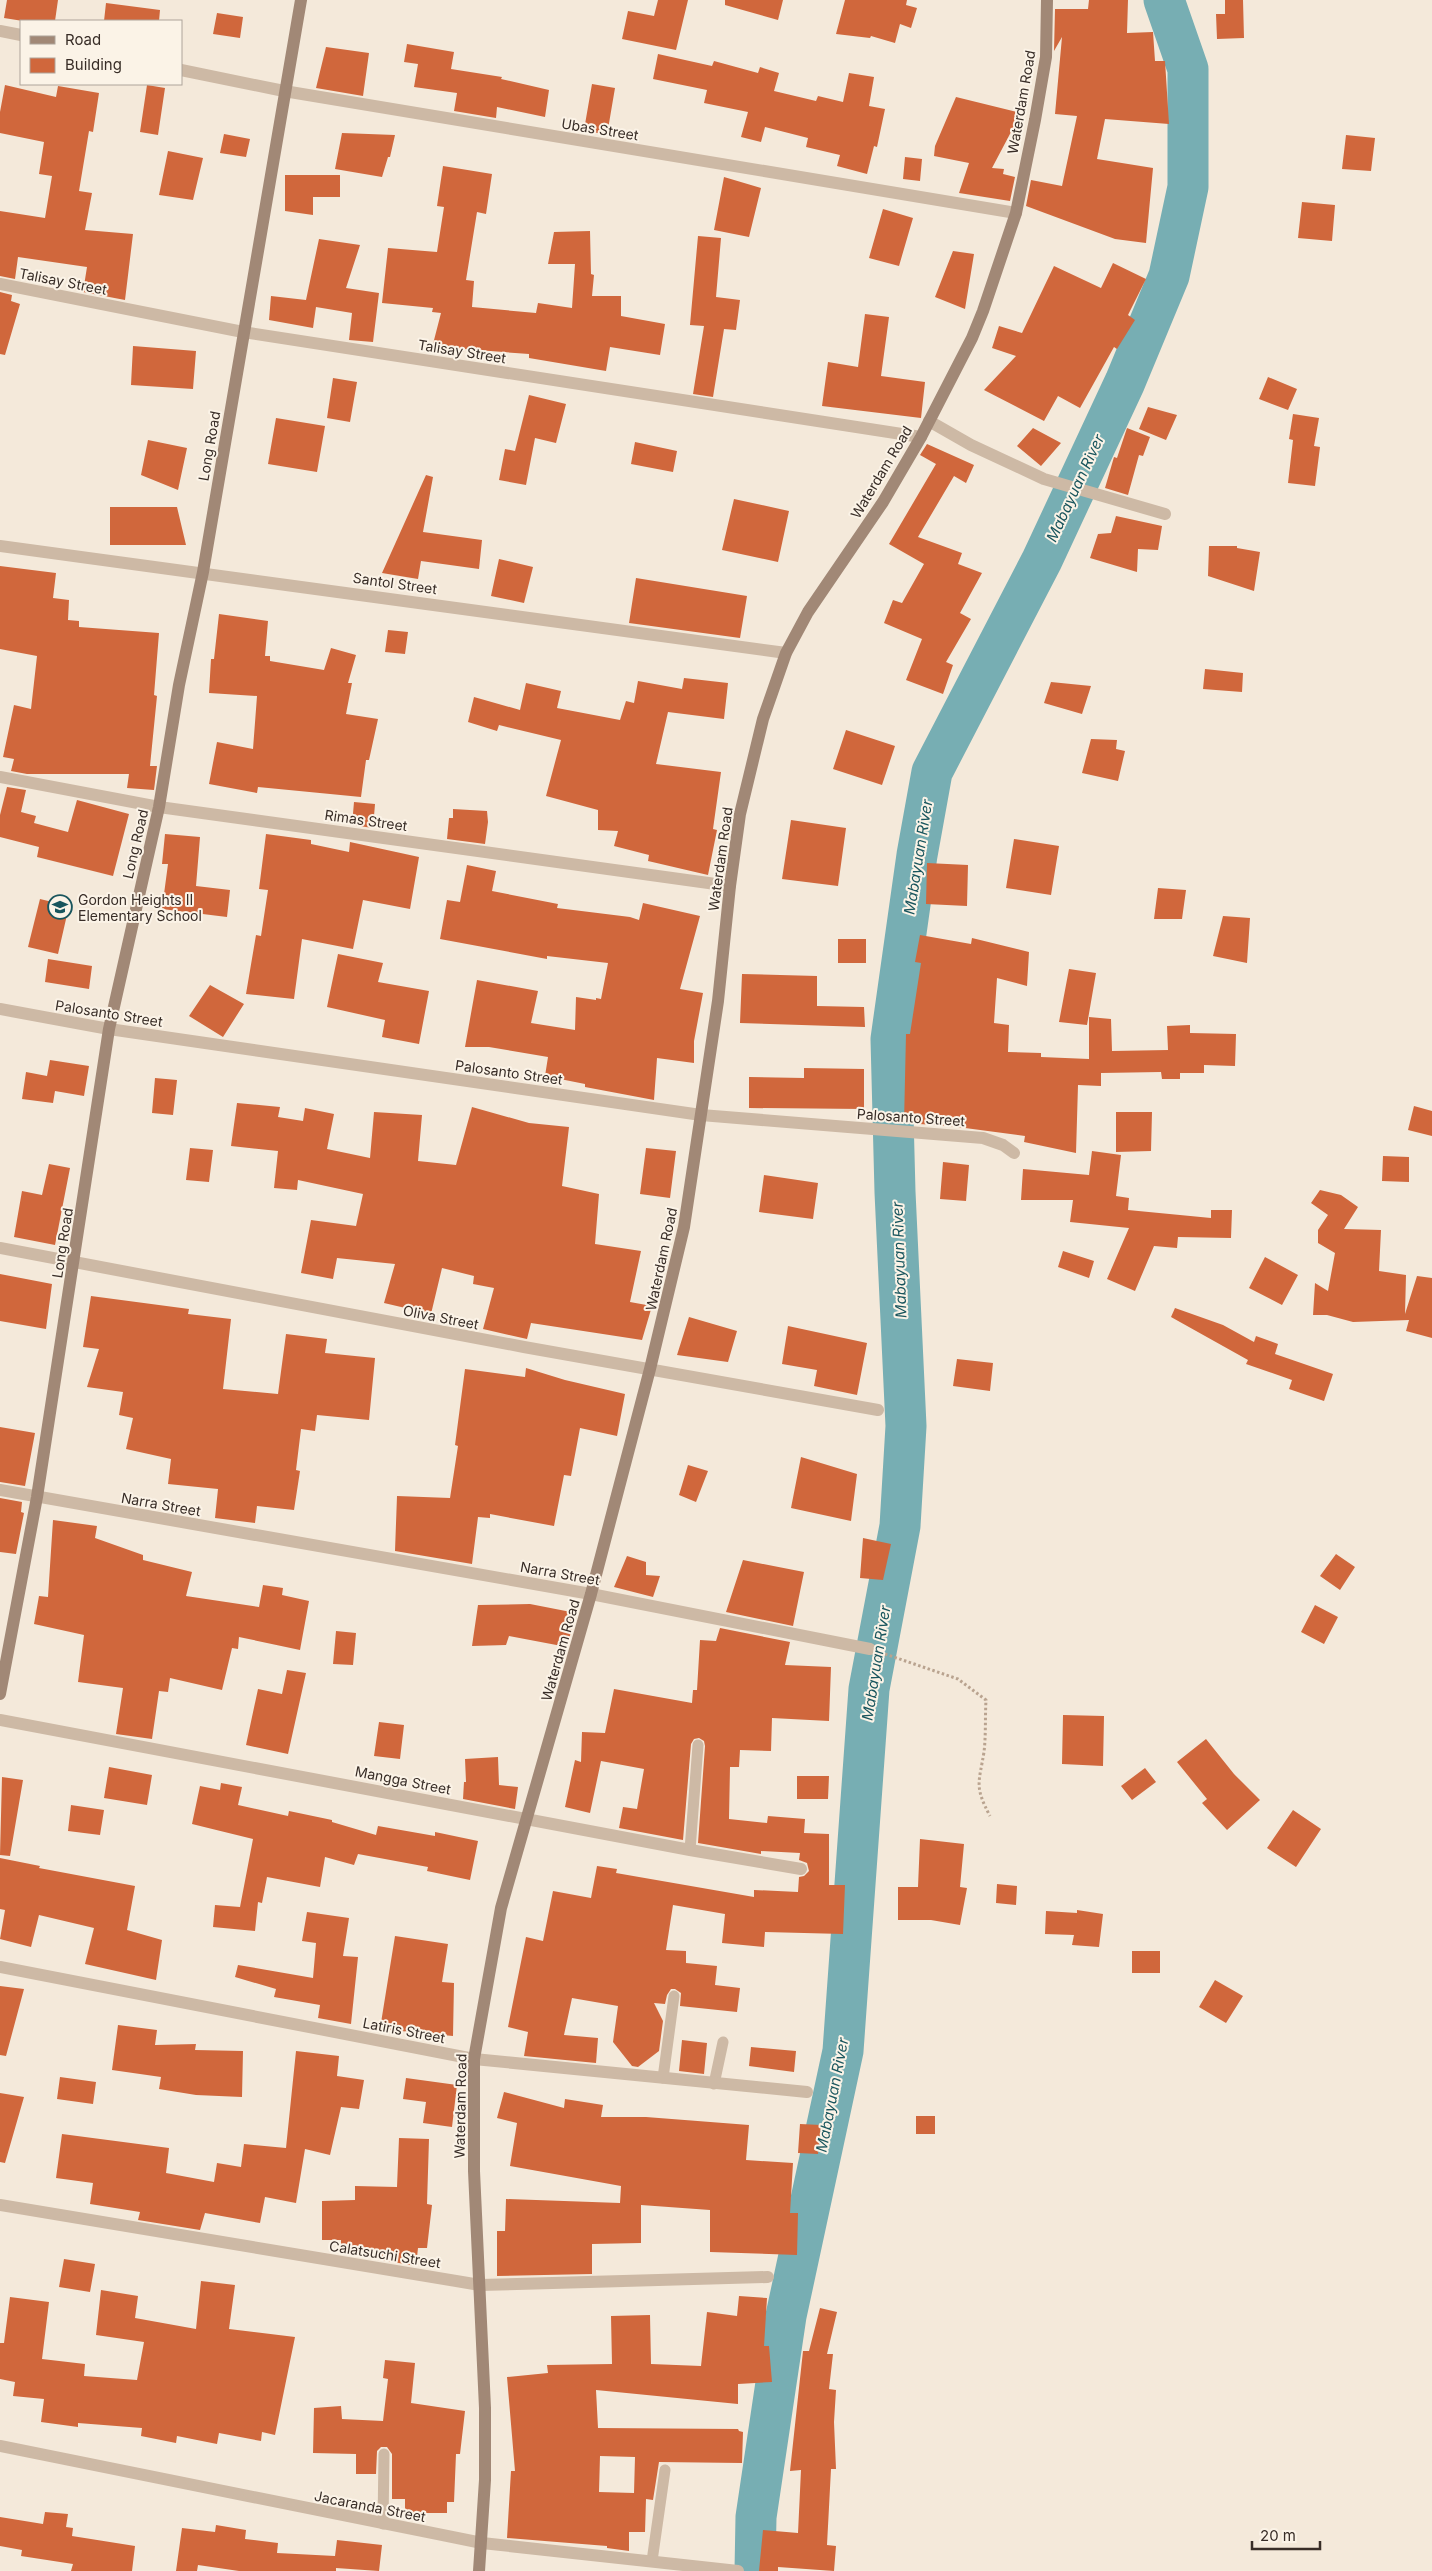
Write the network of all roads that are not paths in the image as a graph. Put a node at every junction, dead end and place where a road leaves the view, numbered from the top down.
1 (301, 0) edge
2 (1047, 0) edge
3 (0, 31) edge
4 (20, 35) edge
5 (182, 70) edge
6 (284, 91) junction
7 (1016, 213) junction
8 (0, 284) edge
9 (243, 332) junction
10 (929, 421) junction
11 (921, 437) junction
12 (1164, 514) dead end
13 (0, 546) edge
14 (203, 572) junction
15 (786, 653) junction
16 (0, 777) edge
17 (159, 806) junction
18 (730, 886) junction
19 (0, 1010) edge
20 (109, 1030) junction
21 (701, 1115) junction
22 (1014, 1153) dead end
23 (0, 1248) edge
24 (74, 1263) junction
25 (650, 1369) junction
26 (878, 1410) dead end
27 (0, 1490) edge
28 (38, 1497) junction
29 (591, 1594) junction
30 (870, 1649) road end
31 (0, 1694) edge
32 (0, 1720) edge
33 (698, 1745) dead end
34 (527, 1818) junction
35 (690, 1850) junction
36 (801, 1869) dead end
37 (0, 1967) edge
38 (674, 1996) dead end
39 (723, 2042) dead end
40 (474, 2059) junction
41 (663, 2078) junction
42 (714, 2084) junction
43 (808, 2092) dead end
44 (0, 2205) edge
45 (768, 2276) dead end
46 (480, 2285) junction
47 (0, 2446) edge
48 (384, 2454) dead end
49 (665, 2470) dead end
50 (383, 2524) junction
51 (482, 2543) junction
52 (652, 2561) junction
53 (479, 2571) edge
54 (738, 2571) edge

1 - 6 street, Long Road
2 - 7 street, Waterdam Road
3 - 4 street
5 - 6 street, Ubas Street
6 - 7 street, Ubas Street
6 - 9 street, Long Road
7 - 10 street, Waterdam Road
8 - 9 street, Talisay Street
9 - 11 street, Talisay Street
9 - 14 street, Long Road
10 - 11 street, Waterdam Road
10 - 12 street
11 - 15 street, Waterdam Road
13 - 14 street, Santol Street
14 - 15 street, Santol Street
14 - 17 street, Long Road
15 - 18 street, Waterdam Road
16 - 17 street, Rimas Street
17 - 18 street, Rimas Street
17 - 20 street, Long Road
18 - 21 street, Waterdam Road
19 - 20 street, Palosanto Street
20 - 21 street, Palosanto Street
20 - 24 street, Long Road
21 - 22 street, Palosanto Street
21 - 25 street, Waterdam Road
23 - 24 street, Oliva Street
24 - 25 street, Oliva Street
24 - 28 street, Long Road
25 - 26 street, Oliva Street
25 - 29 street, Waterdam Road
27 - 28 street, Narra Street
28 - 29 street, Narra Street
28 - 31 street, Long Road
29 - 30 street, Narra Street
29 - 34 street, Waterdam Road
32 - 34 street, Mangga Street
33 - 35 lane
34 - 35 street, Mangga Street
34 - 40 street, Waterdam Road
35 - 36 street, Mangga Street
37 - 40 street, Latiris Street
38 - 41 lane
39 - 42 lane
40 - 41 street, Latiris Street
40 - 46 street, Waterdam Road
41 - 42 street, Latiris Street
42 - 43 street, Latiris Street
44 - 46 street, Calatsuchi Street
45 - 46 street, Calatsuchi Street
46 - 51 street, Waterdam Road
47 - 50 street, Jacaranda Street
48 - 50 lane
49 - 52 lane
50 - 51 street, Jacaranda Street
51 - 52 street, Jacaranda Street
51 - 53 street, Waterdam Road
52 - 54 street, Jacaranda Street

